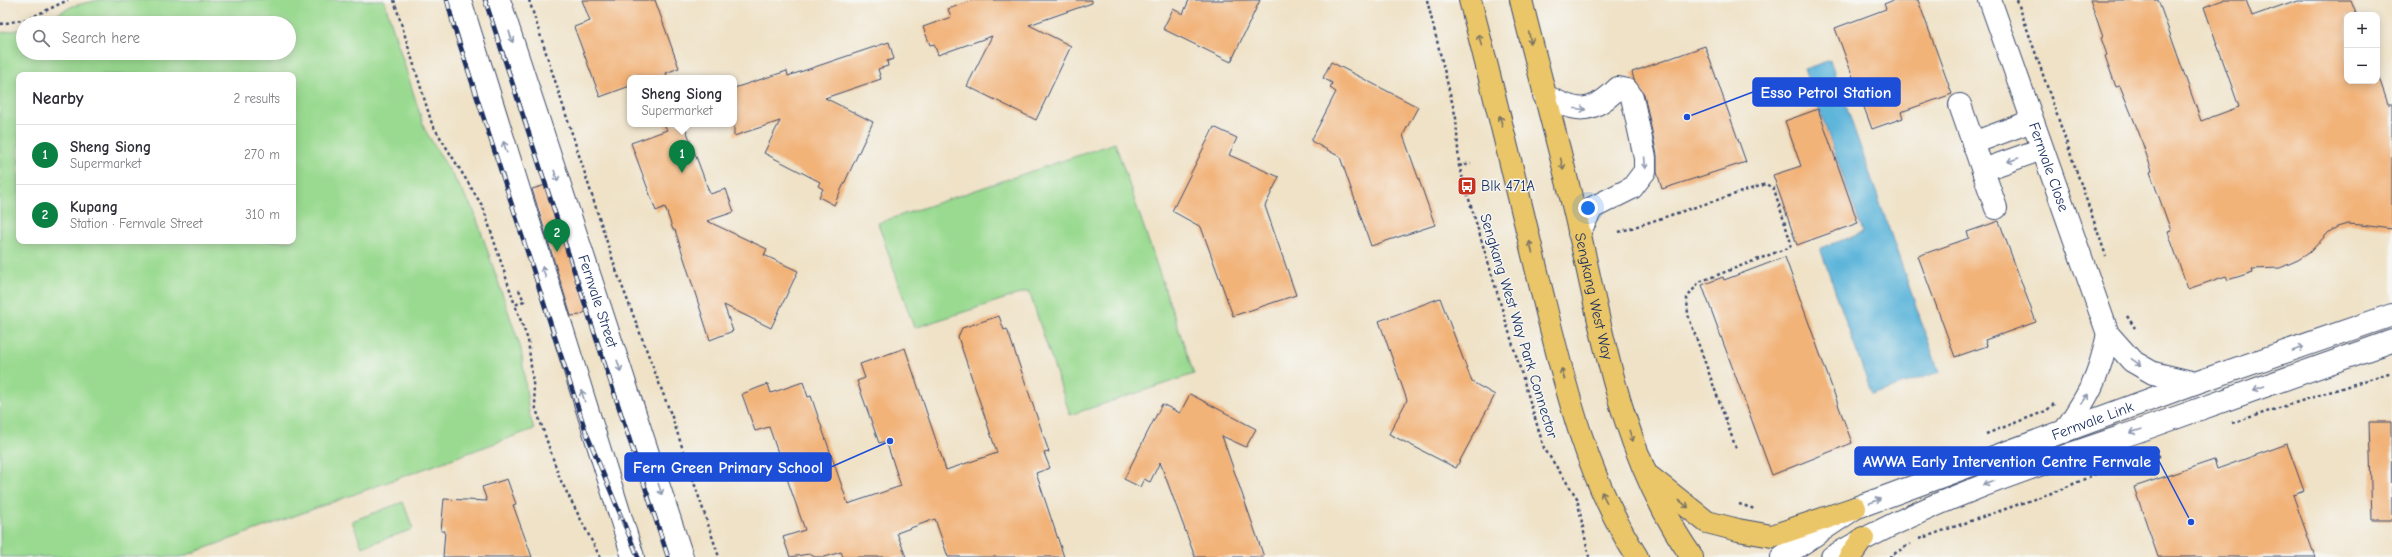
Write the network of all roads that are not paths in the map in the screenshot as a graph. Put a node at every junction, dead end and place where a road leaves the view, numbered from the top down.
1 (460, 0) edge
2 (499, 0) edge
3 (1470, 0) edge
4 (1521, 0) edge
5 (1990, 0) edge
6 (1544, 95) junction
7 (1960, 105) dead end
8 (2032, 121) junction
9 (1973, 143) junction
10 (2042, 149) junction
11 (1983, 170) junction
12 (1996, 208) dead end
13 (1579, 233) junction
14 (2392, 315) edge
15 (2108, 334) junction
16 (2392, 341) edge
17 (2195, 383) junction
18 (2064, 432) junction
19 (1643, 471) junction
20 (1855, 508) junction
21 (1621, 532) junction
22 (1863, 538) junction
23 (633, 557) edge
24 (682, 557) edge
25 (1625, 557) edge
26 (1637, 557) edge
27 (1692, 557) edge
28 (1782, 557) edge
29 (1832, 557) edge
30 (1850, 557) edge

23 -> 1 street
2 -> 24 street, Fernvale Street
21 -> 3 main road
4 -> 6 main road, Sengkang West Way
5 - 8 street, Fernvale Close
6 -> 13 main road, Sengkang West Way
6 -> 13 street
7 - 9 street
8 - 9 street
8 - 10 street, Fernvale Close
9 - 11 street
10 -> 11 street
10 - 15 street, Fernvale Close
11 - 12 street
13 -> 19 main road, Sengkang West Way
17 -> 14 street, Fernvale Link
15 -> 17 street, Fernvale Close
18 -> 15 street
16 -> 22 street, Fernvale Link
17 - 18 street, Fernvale Link
20 -> 18 street, Fernvale Link
19 -> 20 main road
19 - 27 main road, Sengkang West Way
20 - 28 street, Fernvale Link
21 - 25 main road
21 - 26 main road
22 - 29 street, Fernvale Link
22 - 30 main road

